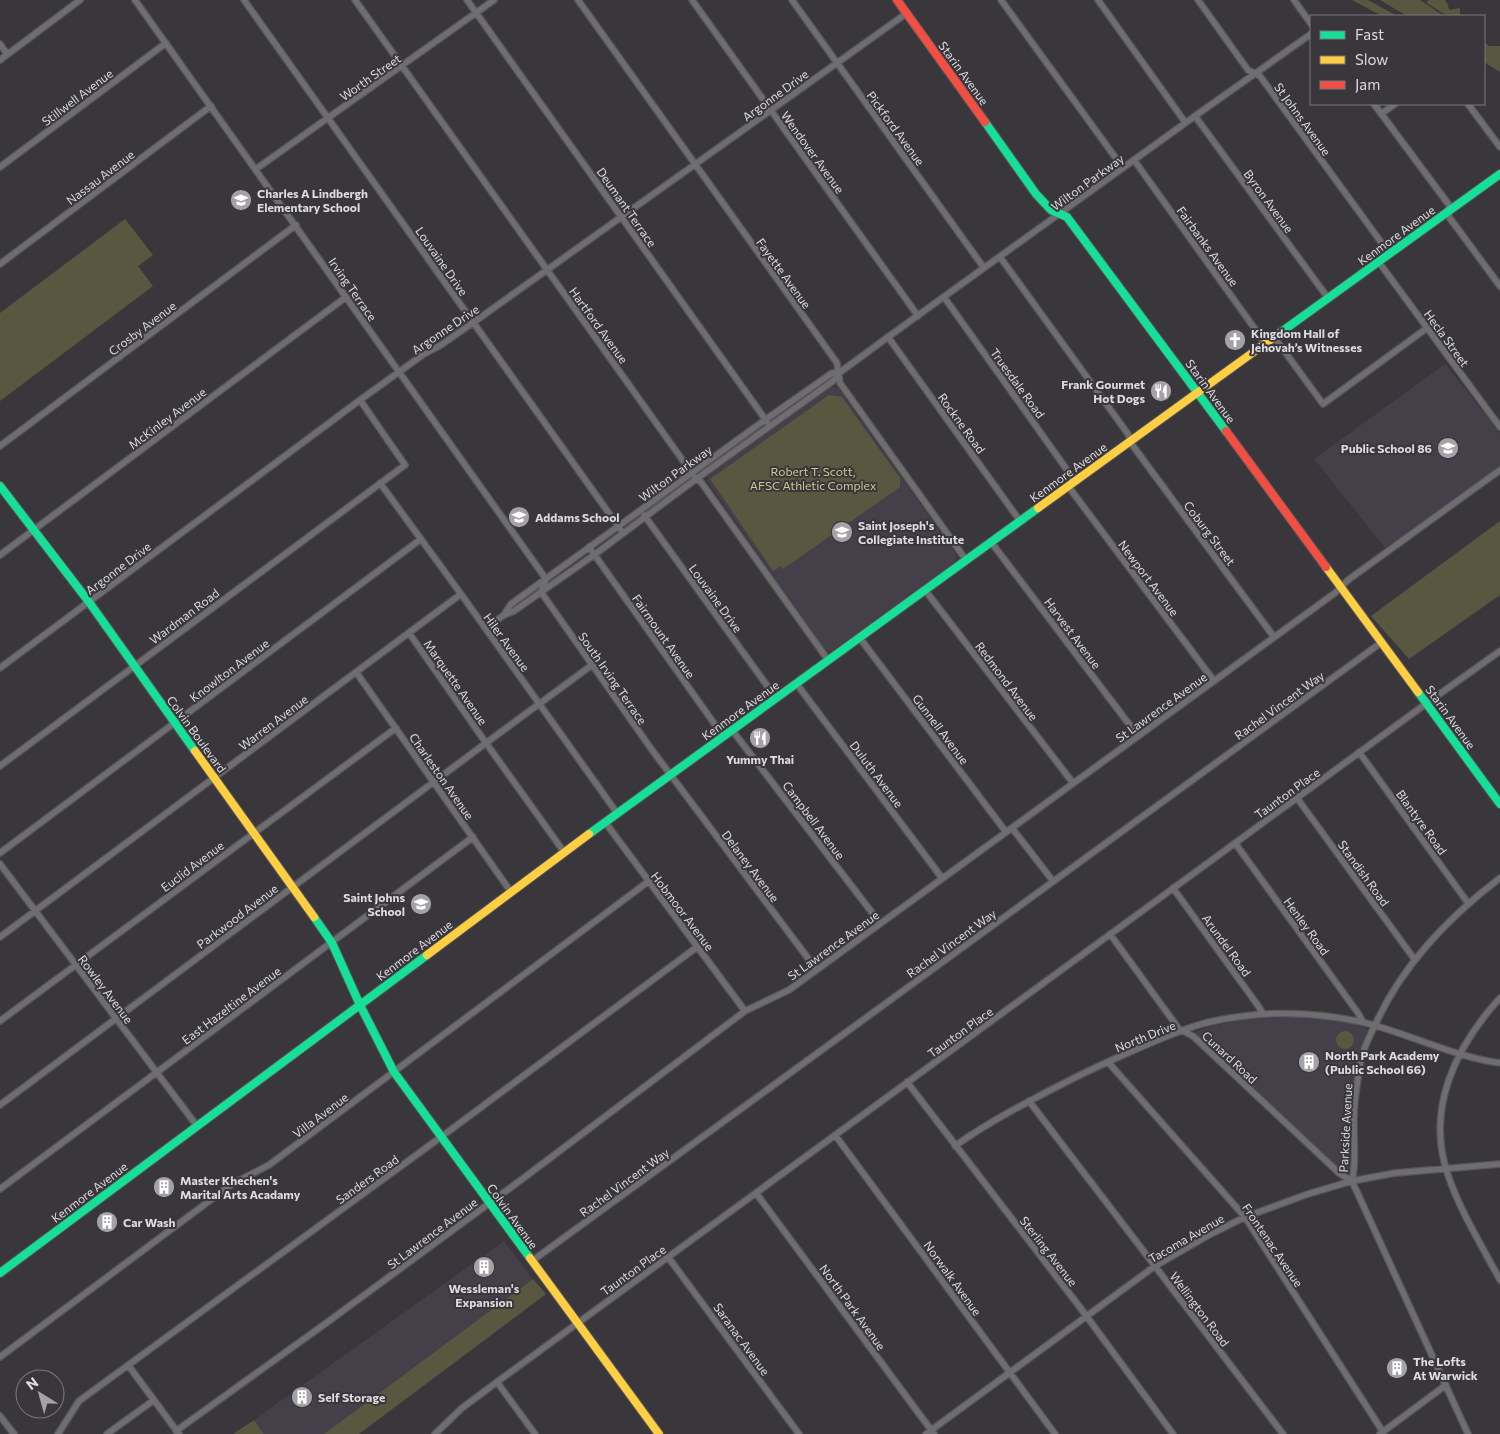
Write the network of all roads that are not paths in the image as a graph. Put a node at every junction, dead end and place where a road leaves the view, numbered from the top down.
1 (80, 0) edge
2 (135, 0) edge
3 (244, 0) edge
4 (355, 0) edge
5 (467, 0) edge
6 (494, 0) edge
7 (578, 0) edge
8 (692, 0) edge
9 (792, 0) edge
10 (897, 0) edge
11 (1001, 0) edge
12 (1098, 0) edge
13 (1198, 0) edge
14 (1294, 0) edge
15 (476, 13) junction
16 (907, 13) junction
17 (1310, 23) edge
18 (1310, 35) edge
19 (166, 43) junction
20 (0, 44) edge
21 (8, 54) junction
22 (0, 60) edge
23 (837, 63) junction
24 (402, 66) junction
25 (1254, 74) junction
26 (1375, 105) edge
27 (1394, 105) edge
28 (1469, 105) edge
29 (211, 106) junction
30 (771, 110) junction
31 (1382, 114) junction
32 (1195, 116) junction
33 (328, 118) junction
34 (1186, 122) junction
35 (1500, 148) edge
36 (1134, 160) junction
37 (695, 164) junction
38 (0, 166) edge
39 (1122, 168) junction
40 (256, 170) junction
41 (1500, 174) edge
42 (1449, 211) junction
43 (1060, 214) junction
44 (621, 217) junction
45 (296, 226) junction
46 (1390, 253) junction
47 (1000, 257) junction
48 (1378, 261) junction
49 (0, 264) edge
50 (984, 268) junction
51 (547, 270) junction
52 (1500, 286) edge
53 (346, 297) junction
54 (944, 297) junction
55 (1328, 298) junction
56 (918, 316) junction
57 (474, 322) junction
58 (1427, 328) junction
59 (888, 337) junction
60 (1274, 337) junction
61 (1265, 343) junction
62 (400, 372) junction
63 (839, 373) junction
64 (1198, 392) junction
65 (360, 400) junction
66 (765, 420) junction
67 (770, 426) junction
68 (1500, 427) edge
69 (1131, 441) junction
70 (0, 446) edge
71 (1500, 470) edge
72 (692, 473) junction
73 (696, 479) junction
74 (1075, 481) junction
75 (380, 483) junction
76 (0, 486) edge
77 (1068, 486) junction
78 (640, 510) junction
79 (646, 518) junction
80 (1020, 521) junction
81 (618, 526) junction
82 (34, 529) junction
83 (623, 533) junction
84 (421, 540) junction
85 (991, 542) junction
86 (589, 548) junction
87 (0, 555) edge
88 (594, 555) junction
89 (966, 560) junction
90 (546, 578) junction
91 (1342, 587) junction
92 (925, 590) junction
93 (541, 592) junction
94 (461, 594) junction
95 (89, 602) junction
96 (504, 615) junction
97 (486, 628) junction
98 (409, 633) junction
99 (1274, 637) junction
100 (859, 638) junction
101 (1382, 642) junction
102 (1500, 651) edge
103 (828, 660) junction
104 (592, 665) junction
105 (134, 666) junction
106 (0, 668) edge
107 (356, 672) junction
108 (1214, 681) junction
109 (796, 683) junction
110 (776, 698) junction
111 (539, 703) junction
112 (1427, 703) junction
113 (175, 723) junction
114 (396, 728) junction
115 (732, 730) junction
116 (723, 736) junction
117 (1138, 736) junction
118 (486, 743) junction
119 (1359, 752) junction
120 (0, 766) edge
121 (670, 775) junction
122 (214, 778) junction
123 (434, 782) junction
124 (1073, 783) junction
125 (1297, 798) junction
126 (1500, 804) edge
127 (617, 813) junction
128 (605, 822) junction
129 (1009, 830) junction
130 (253, 832) junction
131 (473, 837) junction
132 (1235, 843) junction
133 (564, 852) junction
134 (0, 853) edge
135 (0, 864) edge
136 (942, 878) junction
137 (1500, 878) edge
138 (1053, 881) junction
139 (648, 882) junction
140 (293, 888) junction
141 (1173, 888) junction
142 (512, 892) junction
143 (1468, 903) junction
144 (35, 911) junction
145 (880, 923) junction
146 (1110, 934) junction
147 (0, 937) edge
148 (332, 942) junction
149 (697, 947) junction
150 (1415, 960) junction
151 (76, 965) junction
152 (816, 969) junction
153 (1500, 998) edge
154 (360, 1005) junction
155 (745, 1011) junction
156 (1263, 1014) junction
157 (116, 1018) junction
158 (0, 1021) edge
159 (1363, 1022) junction
160 (1374, 1025) junction
161 (1183, 1031) junction
162 (1460, 1053) junction
163 (1108, 1062) junction
164 (1500, 1063) edge
165 (394, 1072) junction
166 (156, 1073) junction
167 (907, 1082) junction
168 (1029, 1101) junction
169 (0, 1105) edge
170 (197, 1126) junction
171 (835, 1135) junction
172 (441, 1137) junction
173 (955, 1146) junction
174 (1500, 1164) edge
175 (1446, 1168) junction
176 (1352, 1181) junction
177 (0, 1188) edge
178 (756, 1193) junction
179 (489, 1203) junction
180 (1245, 1217) junction
181 (668, 1257) junction
182 (532, 1261) junction
183 (1155, 1266) junction
184 (0, 1273) edge
185 (1500, 1280) edge
186 (1086, 1316) junction
187 (577, 1323) junction
188 (0, 1357) edge
189 (128, 1365) junction
190 (1010, 1373) junction
191 (497, 1382) junction
192 (1446, 1385) junction
193 (154, 1400) junction
194 (0, 1416) edge
195 (177, 1432) edge
196 (931, 1433) edge
197 (1382, 1433) edge
198 (14, 1434) edge
199 (58, 1434) edge
200 (107, 1434) edge
201 (435, 1434) edge
202 (535, 1434) edge
203 (659, 1434) edge
204 (799, 1434) edge
205 (1055, 1434) edge
206 (1173, 1434) edge
207 (1283, 1434) edge
208 (1468, 1434) edge

1 - 21 street
2 - 19 street, Irving Terrace
3 - 33 street, Louvaine Drive
4 - 24 street, Hartford Avenue
5 - 15 street, Deumant Terrace
6 - 15 street, Worth Street
7 - 37 street, Fayette Avenue
8 - 30 street, Wendover Avenue
9 - 23 street, Pickford Avenue
10 - 16 street, Starin Avenue
11 - 39 street
12 - 34 street
13 - 25 street, St Johns Avenue
14 - 17 street
15 - 24 street, Worth Street
15 - 44 street, Deumant Terrace
16 - 23 street, Argonne Drive
16 - 43 street, Starin Avenue
18 - 25 street
19 - 29 street, Irving Terrace
19 - 38 street, Stillwell Avenue
20 - 21 street
21 - 22 street
23 - 30 street, Argonne Drive
23 - 50 street, Pickford Avenue
24 - 33 street, Worth Street
24 - 51 street, Hartford Avenue
25 - 32 street
25 - 46 street, St Johns Avenue
26 - 31 street
27 - 31 street
28 - 35 street
29 - 40 street, Irving Terrace
29 - 49 street, Nassau Avenue
30 - 37 street, Argonne Drive
30 - 56 street, Wendover Avenue
31 - 42 street
32 - 34 street, Wilton Parkway
32 - 55 street, Byron Avenue
33 - 40 street, Worth Street
33 - 57 street, Louvaine Drive
34 - 36 street, Wilton Parkway
36 - 39 street, Wilton Parkway
36 - 61 street, Fairbanks Avenue
37 - 44 street, Argonne Drive
37 - 63 street, Fayette Avenue
39 - 43 street, Wilton Parkway
40 - 45 street, Irving Terrace
41 - 42 street, Kenmore Avenue
42 - 46 street, Kenmore Avenue
42 - 52 street
43 - 47 street, Wilton Parkway
43 - 64 street, Starin Avenue
44 - 51 street, Argonne Drive
44 - 66 street, Deumant Terrace
45 - 53 street, Irving Terrace
45 - 70 street, Crosby Avenue
46 - 48 street, Kenmore Avenue
47 - 50 street, Wilton Parkway
47 - 69 street
48 - 55 street, Kenmore Avenue
48 - 58 street, Hecla Street
50 - 54 street, Wilton Parkway
51 - 57 street, Argonne Drive
51 - 72 street, Hartford Avenue
53 - 62 street, Irving Terrace
53 - 82 street, McKinley Avenue
54 - 56 street, Wilton Parkway
54 - 74 street, Truesdale Road
55 - 60 street, Kenmore Avenue
56 - 59 street, Wilton Parkway
57 - 62 street, Argonne Drive
57 - 81 street, Louvaine Drive
58 - 60 street
58 - 68 street, Hecla Street
59 - 63 street, Wilton Parkway
59 - 80 street, Rockne Road
60 - 61 street, Kenmore Avenue
61 - 64 street, Kenmore Avenue
62 - 65 street, Argonne Drive
62 - 90 street, Irving Terrace
63 - 66 street, Wilton Parkway
63 - 67 street, Wilton Parkway
63 - 89 street, Fayette Avenue
64 - 69 street, Kenmore Avenue
64 - 91 street, Starin Avenue
65 - 75 street, Wardman Road
65 - 95 street, Argonne Drive
66 - 67 street, Deumant Terrace
66 - 72 street, Wilton Parkway
67 - 73 street, Wilton Parkway
69 - 74 street, Kenmore Avenue
69 - 99 street, Coburg Street
71 - 91 street, St Lawrence Avenue
72 - 73 street, Hartford Avenue
72 - 78 street, Wilton Parkway
73 - 79 street, Wilton Parkway
73 - 103 street, Hartford Avenue
74 - 77 street, Kenmore Avenue
75 - 84 street, Hiler Avenue
75 - 105 street, Wardman Road
76 - 82 street, Colvin Boulevard
77 - 80 street, Kenmore Avenue
77 - 108 street, Newport Avenue
78 - 79 street, Louvaine Drive
78 - 81 street, Wilton Parkway
79 - 83 street, Wilton Parkway
79 - 110 street, Louvaine Drive
80 - 85 street, Kenmore Avenue
81 - 83 street, Louvaine Drive
81 - 86 street, Wilton Parkway
82 - 87 street, McKinley Avenue
82 - 95 street, Colvin Boulevard
83 - 88 street, Wilton Parkway
84 - 94 street, Hiler Avenue
84 - 113 street, Knowlton Avenue
85 - 89 street, Kenmore Avenue
85 - 117 street, Harvest Avenue
86 - 88 street, Fairmount Avenue
86 - 90 street, Wilton Parkway
88 - 93 street, Wilton Parkway
88 - 116 street, Fairmount Avenue
89 - 92 street, Kenmore Avenue
90 - 93 street
90 - 96 street, Wilton Parkway
91 - 99 street, St Lawrence Avenue
91 - 101 street, Starin Avenue
92 - 100 street, Kenmore Avenue
92 - 124 street, Redmond Avenue
93 - 96 street, Wilton Parkway
93 - 104 street, South Irving Terrace
94 - 97 street, Hiler Avenue
94 - 98 street, Warren Avenue
95 - 105 street, Colvin Boulevard
95 - 106 street, Argonne Drive
96 - 97 street, Wilton Parkway
97 - 111 street, Hiler Avenue
98 - 107 street, Warren Avenue
98 - 118 street, Marquette Avenue
99 - 108 street, St Lawrence Avenue
100 - 103 street, Kenmore Avenue
100 - 129 street, Gunnell Avenue
101 - 112 street, Starin Avenue
101 - 138 street, Rachel Vincent Way
102 - 112 street, Taunton Place
103 - 109 street, Kenmore Avenue
104 - 111 street, Parkwood Avenue
104 - 121 street, South Irving Terrace
105 - 113 street, Colvin Boulevard
105 - 120 street, Wardman Road
107 - 114 street, Charleston Avenue
107 - 122 street, Warren Avenue
108 - 117 street, St Lawrence Avenue
109 - 110 street, Kenmore Avenue
109 - 136 street, Duluth Avenue
110 - 115 street, Kenmore Avenue
111 - 118 street, Parkwood Avenue
111 - 127 street, Hiler Avenue
112 - 119 street, Taunton Place
112 - 126 street, Starin Avenue
113 - 122 street, Colvin Boulevard
113 - 134 street, Knowlton Avenue
114 - 123 street, Charleston Avenue
114 - 130 street, Euclid Avenue
115 - 116 street, Kenmore Avenue
115 - 145 street, Campbell Avenue
116 - 121 street, Kenmore Avenue
117 - 124 street, St Lawrence Avenue
118 - 123 street, Parkwood Avenue
118 - 133 street, Marquette Avenue
119 - 125 street, Taunton Place
119 - 143 street, Blantyre Road
121 - 127 street, Kenmore Avenue
121 - 152 street, Delaney Avenue
122 - 130 street, Colvin Boulevard
122 - 144 street, Warren Avenue
123 - 131 street, Charleston Avenue
123 - 140 street, Parkwood Avenue
124 - 129 street, St Lawrence Avenue
125 - 132 street, Taunton Place
125 - 150 street, Standish Road
127 - 128 street, Kenmore Avenue
128 - 133 street, Kenmore Avenue
128 - 139 street, Hobmoor Avenue
129 - 136 street, St Lawrence Avenue
129 - 138 street, Gunnell Avenue
130 - 140 street, Colvin Boulevard
130 - 151 street, Euclid Avenue
131 - 142 street, Charleston Avenue
131 - 148 street, East Hazeltine Avenue
132 - 141 street, Taunton Place
132 - 159 street, Henley Road
133 - 142 street, Kenmore Avenue
135 - 144 street, Rowley Avenue
136 - 145 street, St Lawrence Avenue
137 - 143 street, Parkside Avenue
138 - 182 street, Rachel Vincent Way
139 - 149 street, Hobmoor Avenue
139 - 165 street, Villa Avenue
140 - 148 street, Colvin Boulevard
140 - 157 street, Parkwood Avenue
141 - 146 street, Taunton Place
141 - 156 street, Arundel Road
142 - 154 street, Kenmore Avenue
143 - 150 street, Parkside Avenue
144 - 147 street, Warren Avenue
144 - 151 street, Rowley Avenue
145 - 152 street, St Lawrence Avenue
146 - 161 street, Cunard Road
146 - 167 street, Taunton Place
148 - 154 street, Colvin Boulevard
148 - 166 street, East Hazeltine Avenue
149 - 155 street, Hobmoor Avenue
149 - 172 street, Sanders Road
150 - 160 street, Parkside Avenue
151 - 157 street, Rowley Avenue
151 - 158 street, Euclid Avenue
152 - 155 street, St Lawrence Avenue
153 - 162 street
154 - 165 street, Colvin Avenue
154 - 170 street, Kenmore Avenue
155 - 179 street, St Lawrence Avenue
156 - 159 street, North Drive
156 - 161 street, North Drive
157 - 166 street, Rowley Avenue
157 - 169 street, Parkwood Avenue
159 - 160 street, North Drive
160 - 162 street
160 - 176 street, Parkside Avenue
161 - 163 street, North Drive
161 - 176 street, Cunard Road
162 - 164 street
162 - 175 street
163 - 168 street, North Drive
163 - 180 street, Frontenac Avenue
165 - 172 street, Colvin Avenue
165 - 188 street, Villa Avenue
166 - 170 street, Rowley Avenue
166 - 177 street, East Hazeltine Avenue
167 - 171 street, Taunton Place
167 - 173 street, Sterling Avenue
168 - 173 street, North Drive
168 - 183 street, Wellington Road
170 - 184 street, Kenmore Avenue
171 - 178 street, Taunton Place
171 - 190 street, Norwalk Avenue
172 - 179 street, Colvin Avenue
172 - 189 street, Sanders Road
173 - 186 street, Sterling Avenue
174 - 175 street, Tacoma Avenue
175 - 176 street, Tacoma Avenue
175 - 185 street
176 - 180 street, Tacoma Avenue
176 - 192 street, Parkside Avenue
178 - 181 street, Taunton Place
178 - 196 street, North Park Avenue
179 - 182 street, Colvin Avenue
179 - 195 street, St Lawrence Avenue
180 - 183 street, Tacoma Avenue
180 - 197 street, Frontenac Avenue
181 - 187 street, Taunton Place
181 - 204 street, Saranac Avenue
182 - 187 street, Colvin Avenue
183 - 186 street, Tacoma Avenue
183 - 207 street, Wellington Road
186 - 190 street, Tacoma Avenue
186 - 206 street, Sterling Avenue
187 - 191 street, Taunton Place
187 - 203 street, Colvin Avenue
189 - 193 street
189 - 199 street, Sanders Road
190 - 196 street, Tacoma Avenue
190 - 205 street, Norwalk Avenue
191 - 201 street, Taunton Place
191 - 202 street
192 - 197 street
192 - 208 street, Parkside Avenue
193 - 195 street
193 - 200 street
194 - 198 street

